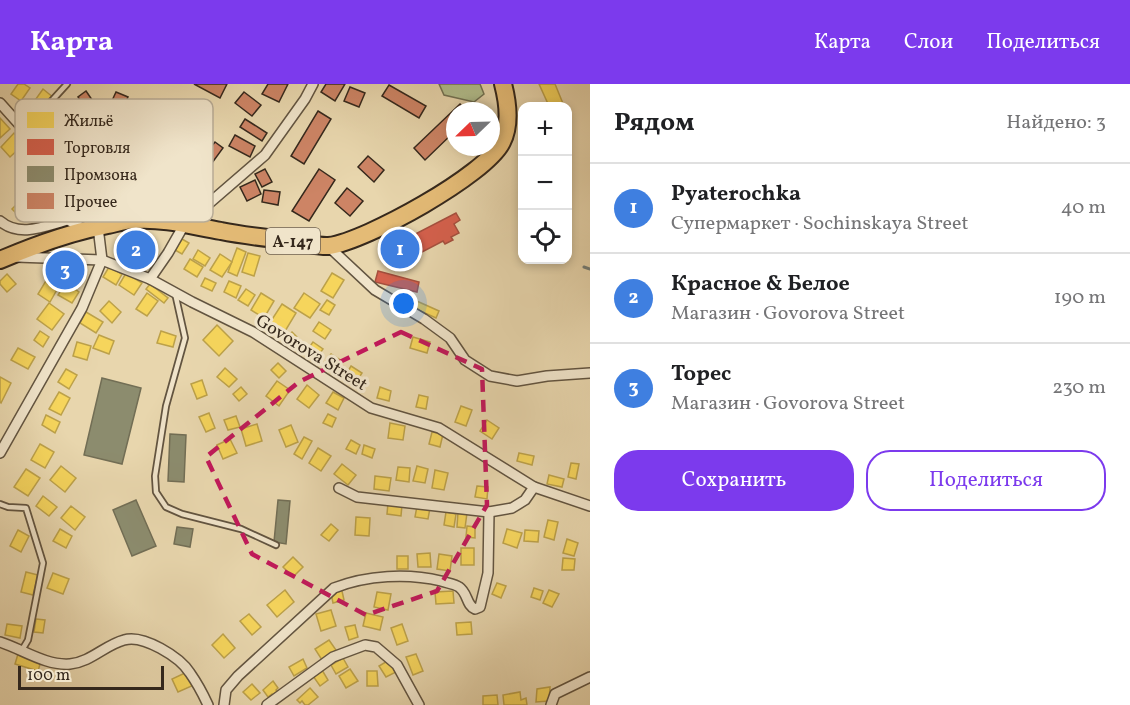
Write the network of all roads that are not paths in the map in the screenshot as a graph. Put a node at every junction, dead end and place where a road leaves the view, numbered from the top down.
1 (66, 84) edge
2 (313, 84) edge
3 (503, 84) edge
4 (54, 99) edge
5 (0, 103) edge
6 (15, 119) edge
7 (213, 198) edge
8 (0, 221) edge
9 (61, 222) edge
10 (74, 222) edge
11 (120, 222) edge
12 (169, 222) edge
13 (187, 222) edge
14 (184, 225) junction
15 (92, 228) junction
16 (328, 246) junction
17 (4, 258) edge
18 (102, 260) junction
19 (150, 279) junction
20 (175, 293) junction
21 (590, 374) edge
22 (0, 453) edge
23 (534, 487) junction
24 (339, 488) dead end
25 (0, 504) edge
26 (590, 506) edge
27 (489, 512) junction
28 (276, 545) dead end
29 (0, 642) edge
30 (22, 650) junction
31 (590, 677) edge
32 (208, 705) edge
33 (224, 705) edge
34 (267, 705) edge
35 (419, 705) edge
36 (551, 705) edge

1 - 4 lane
2 - 7 street
3 - 16 highway, А-147
5 - 6 street
8 - 9 street
10 - 15 street
11 - 15 highway, А-147
12 - 14 highway, А-147
13 - 14 street
14 - 16 highway, А-147
14 - 19 street
15 - 17 highway, А-147
15 - 18 street
16 - 21 street
17 - 18 street, Govorova Street
18 - 19 street, Govorova Street
18 - 22 street
19 - 20 street, Govorova Street
20 - 23 street, Govorova Street
20 - 28 lane
23 - 26 street, Govorova Street
23 - 27 street
24 - 27 street
25 - 30 lane
27 - 33 street
29 - 30 street
30 - 32 street
31 - 36 street
34 - 35 street

